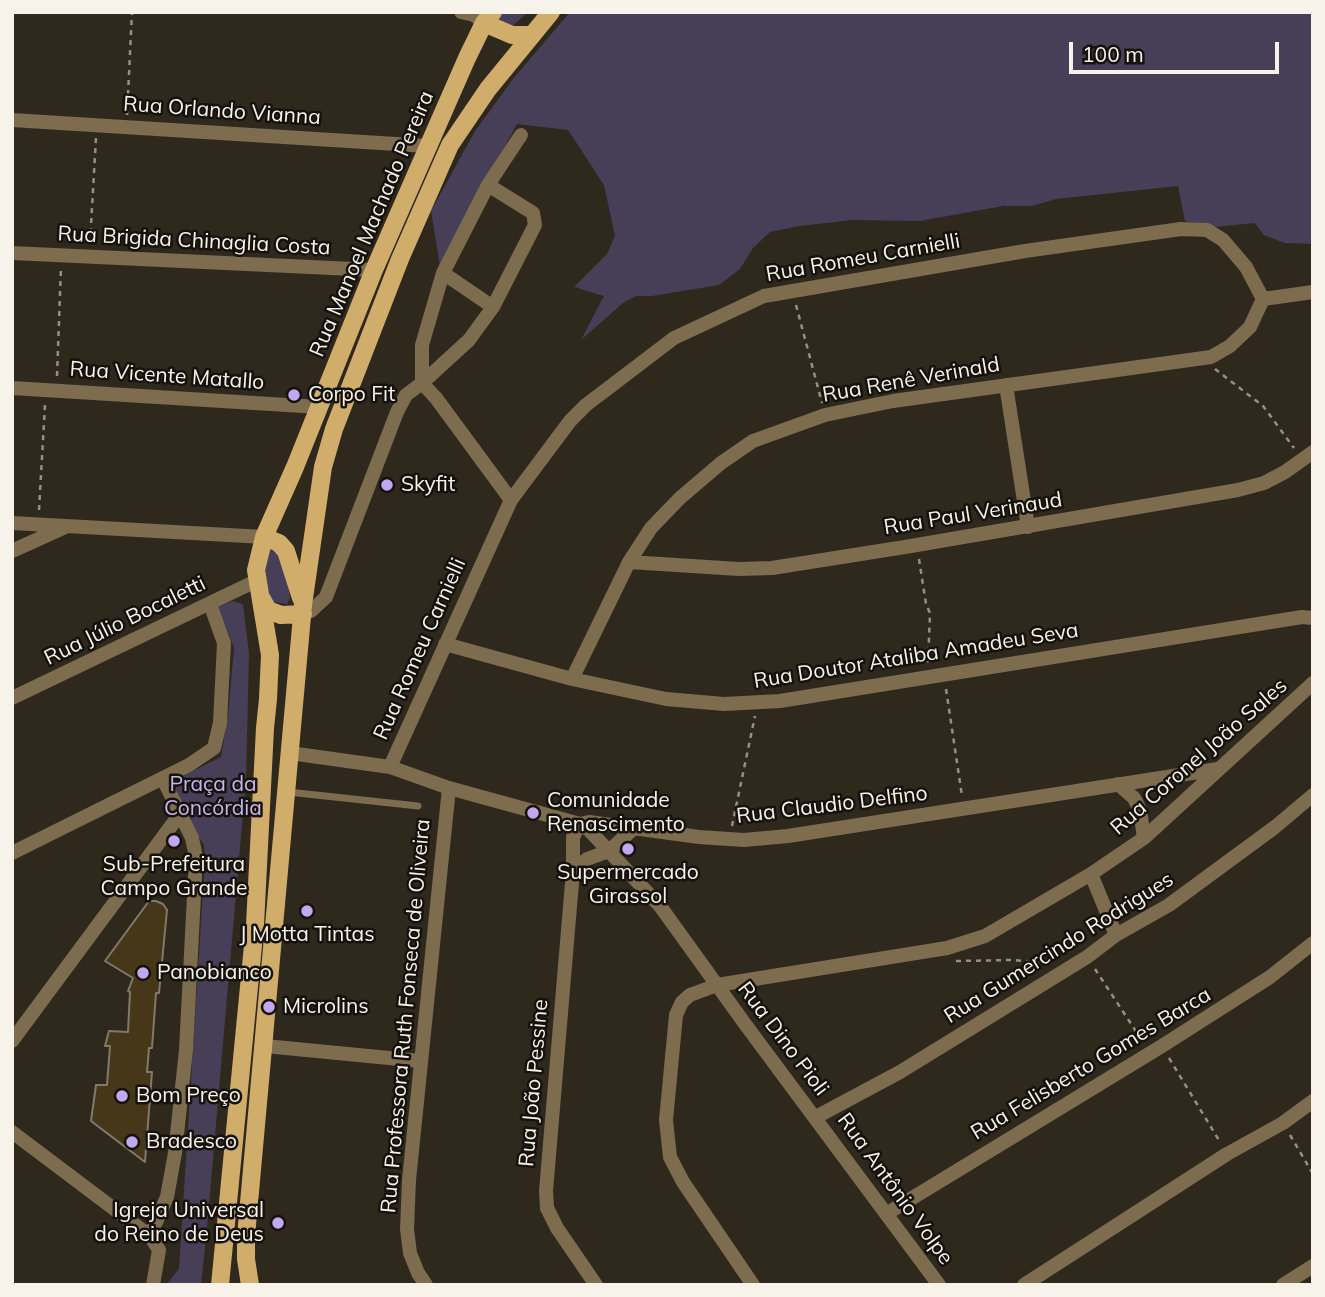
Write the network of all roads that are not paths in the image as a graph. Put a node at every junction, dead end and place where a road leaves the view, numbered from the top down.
1 (551, 12) edge
2 (477, 15) edge
3 (531, 35) junction
4 (12, 120) edge
5 (522, 135) dead end
6 (428, 146) junction
7 (488, 185) junction
8 (12, 253) edge
9 (374, 270) junction
10 (443, 273) junction
11 (1313, 292) edge
12 (1263, 299) junction
13 (493, 307) junction
14 (422, 383) junction
15 (1006, 384) junction
16 (12, 388) edge
17 (319, 407) junction
18 (1308, 455) edge
19 (511, 500) junction
20 (12, 523) edge
21 (70, 525) junction
22 (1028, 527) junction
23 (264, 537) junction
24 (12, 551) edge
25 (629, 562) junction
26 (259, 589) junction
27 (210, 604) junction
28 (303, 609) junction
29 (1313, 618) edge
30 (445, 644) junction
31 (572, 678) junction
32 (1313, 683) edge
33 (12, 698) edge
34 (265, 728) junction
35 (290, 753) junction
36 (390, 767) junction
37 (1219, 769) junction
38 (163, 779) junction
39 (1118, 784) junction
40 (449, 788) junction
41 (287, 792) junction
42 (1313, 795) edge
43 (418, 806) dead end
44 (180, 814) junction
45 (580, 824) junction
46 (634, 828) junction
47 (1144, 838) junction
48 (609, 851) junction
49 (12, 853) edge
50 (573, 871) junction
51 (1091, 874) junction
52 (1116, 935) junction
53 (1313, 943) edge
54 (717, 985) junction
55 (12, 1041) edge
56 (265, 1046) junction
57 (420, 1061) junction
58 (1313, 1101) edge
59 (816, 1118) junction
60 (12, 1132) edge
61 (886, 1214) junction
62 (150, 1236) junction
63 (1313, 1266) edge
64 (153, 1285) edge
65 (220, 1285) edge
66 (250, 1285) edge
67 (426, 1285) edge
68 (596, 1285) edge
69 (753, 1285) edge
70 (939, 1285) edge
71 (1024, 1285) edge
72 (1283, 1285) edge

1 - 3 main road, Rua Manoel Machado Pereira
2 - 3 main road
2 - 6 main road, Rua Manoel Machado Pereira
3 - 28 main road, Rua Manoel Machado Pereira
4 - 6 street, Rua Orlando Vianna
5 - 7 street
6 - 9 main road, Rua Manoel Machado Pereira
7 - 10 street
7 - 13 street
8 - 9 street, Rua Brigida Chinaglia Costa
9 - 17 main road, Rua Manoel Machado Pereira
10 - 13 street
10 - 14 street
11 - 12 street
12 - 15 street, Rua Renê Verinald
12 - 19 street, Rua Romeu Carnielli
13 - 14 street
14 - 19 street
14 - 28 street
15 - 22 street
15 - 25 street, Rua Renê Verinald
16 - 17 street, Rua Vicente Matallo
17 - 23 main road, Rua Manoel Machado Pereira
18 - 22 street, Rua Paul Verinaud
19 - 30 street, Rua Romeu Carnielli
20 - 21 street
21 - 23 street
21 - 24 street
22 - 25 street, Rua Paul Verinaud
23 - 26 main road, Rua Manoel Machado Pereira
23 - 28 main road
25 - 31 street, Rua Renê Verinald
26 - 27 street, Rua Júlio Bocaletti
26 - 28 main road
26 - 34 main road, Rua Manoel Machado Pereira
27 - 33 street, Rua Júlio Bocaletti
27 - 38 street
28 - 35 main road, Rua Manoel Machado Pereira
29 - 31 street, Rua Doutor Ataliba Amadeu Seva
30 - 31 street, Rua Doutor Ataliba Amadeu Seva
30 - 36 street, Rua Romeu Carnielli
32 - 37 street, Rua Coronel João Sales
34 - 35 main road
34 - 65 main road, Rua Manoel Machado Pereira
35 - 36 street, Rua Claudio Delfino
35 - 41 main road, Rua Manoel Machado Pereira
36 - 40 street, Rua Claudio Delfino
37 - 39 street, Rua Claudio Delfino
37 - 47 street, Rua Coronel João Sales
38 - 44 street
38 - 49 street
39 - 46 street, Rua Claudio Delfino
39 - 47 street
40 - 45 street, Rua Claudio Delfino
40 - 57 street, Rua Professora Ruth Fonseca de Oliveira
41 - 43 lane
41 - 56 main road, Rua Manoel Machado Pereira
42 - 52 street, Rua Gumercindo Rodrigues
44 - 55 street
44 - 62 street
45 - 46 street, Rua Claudio Delfino
45 - 48 street, Rua Dino Pioli
45 - 50 street, Rua João Pessine
46 - 48 street
47 - 51 street, Rua Coronel João Sales
48 - 50 street
48 - 54 street, Rua Dino Pioli
50 - 68 street, Rua João Pessine
51 - 52 street
51 - 54 street, Rua Coronel João Sales
52 - 59 street, Rua Gumercindo Rodrigues
53 - 61 street, Rua Felisberto Gomes Barca
54 - 59 street, Rua Dino Pioli
54 - 69 street, Rua Dino Pioli
56 - 57 street
56 - 66 main road, Rua Manoel Machado Pereira
57 - 67 street, Rua Professora Ruth Fonseca de Oliveira
58 - 71 street
59 - 61 street, Rua Antônio Volpe
60 - 62 street
61 - 70 street, Rua Antônio Volpe
62 - 64 street
63 - 72 street

